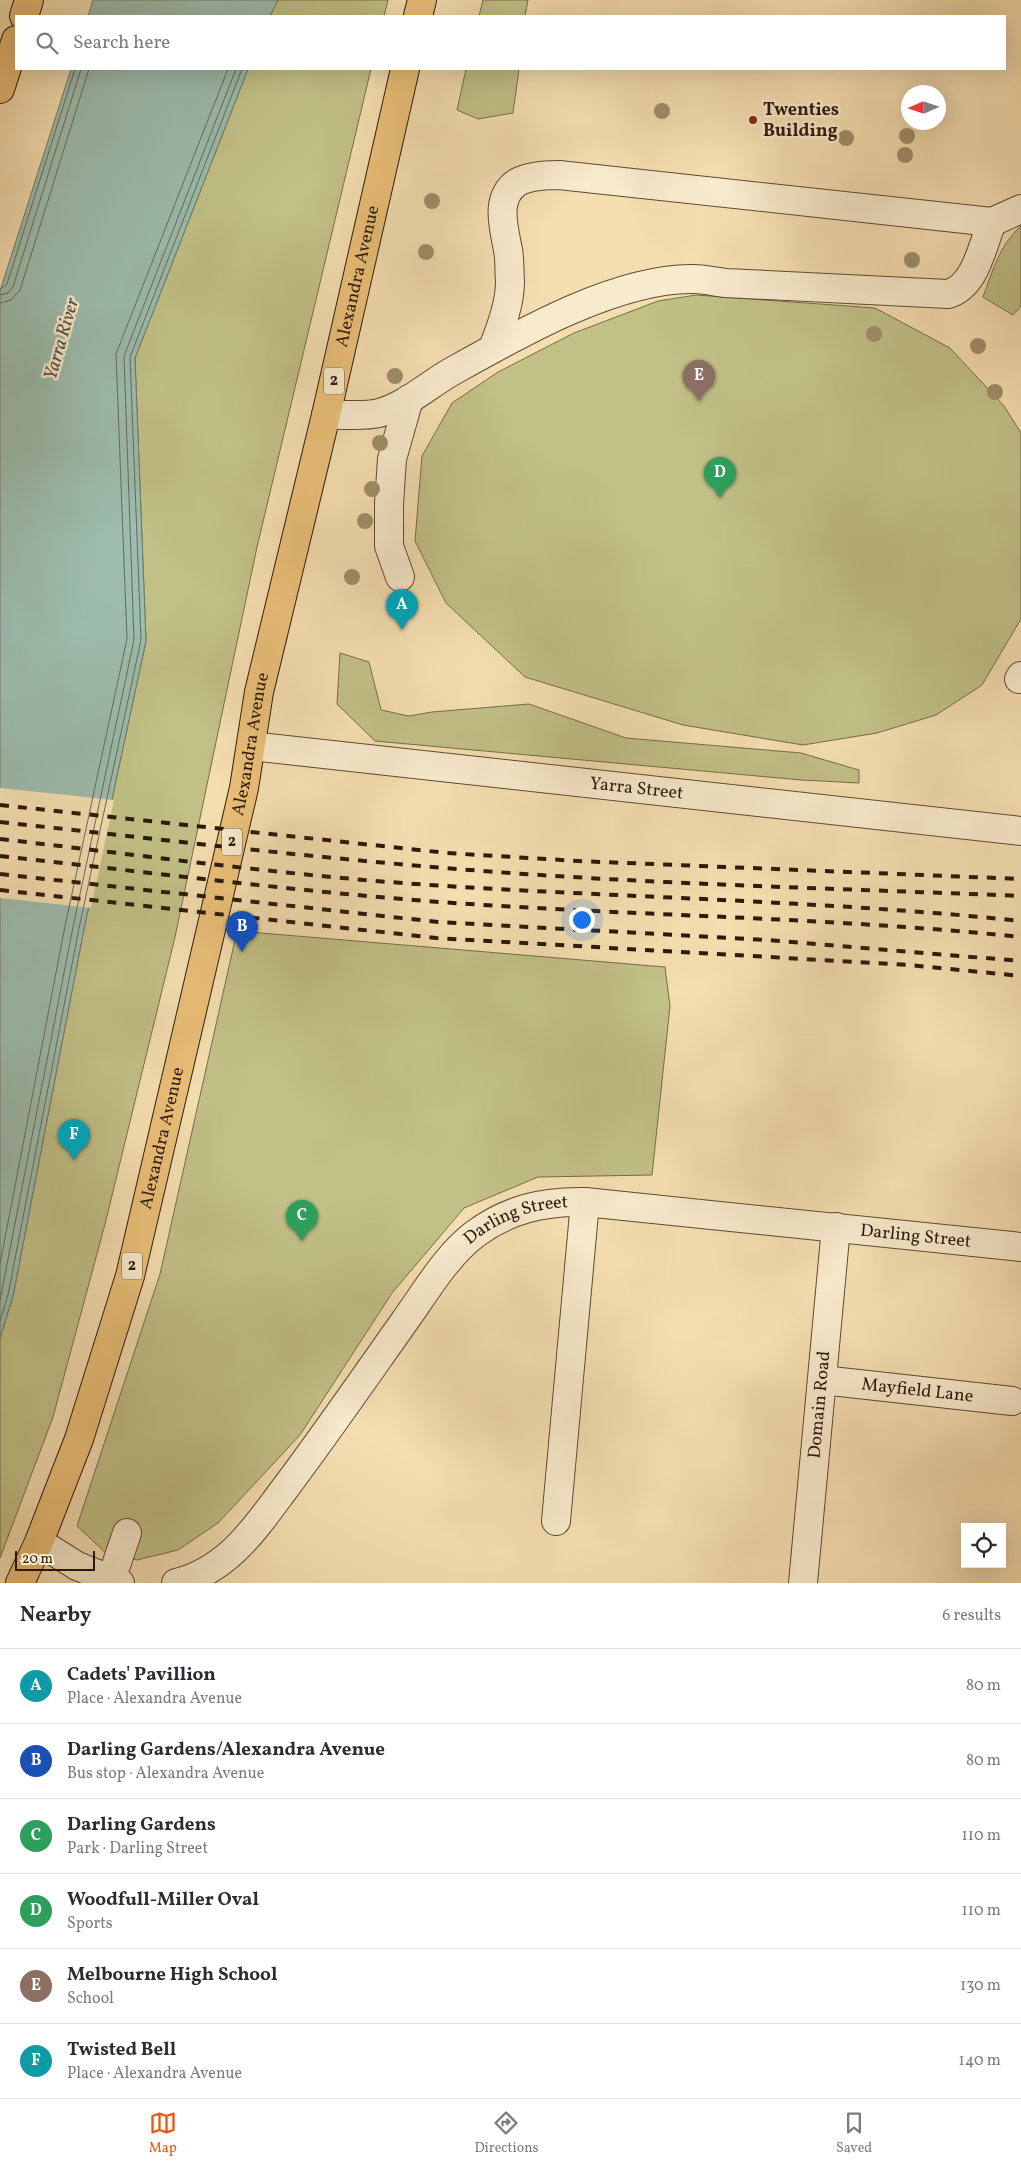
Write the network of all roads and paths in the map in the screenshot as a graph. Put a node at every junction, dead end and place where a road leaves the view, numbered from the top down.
1 (29, 0) edge
2 (422, 0) edge
3 (24, 15) edge
4 (418, 15) edge
5 (15, 43) edge
6 (405, 70) edge
7 (0, 89) edge
8 (1021, 209) edge
9 (992, 222) junction
10 (493, 348) junction
11 (409, 399) junction
12 (326, 415) junction
13 (400, 577) dead end
14 (251, 746) junction
15 (1021, 832) edge
16 (585, 1202) junction
17 (836, 1227) junction
18 (1021, 1247) edge
19 (822, 1380) junction
20 (1012, 1401) dead end
21 (556, 1521) dead end
22 (127, 1533) dead end
23 (39, 1542) junction
24 (115, 1581) edge
25 (20, 1583) edge
26 (176, 1583) edge
27 (803, 1583) edge

1 - 3 main road
2 - 4 main road
5 - 7 main road
6 - 12 main road, Alexandra Avenue / 2
8 - 9 street
9 - 10 street
9 - 10 street
10 - 11 street
11 - 12 street
11 - 13 street
12 - 14 main road, Alexandra Avenue / 2
14 - 15 street, Yarra Street
14 - 23 main road, Alexandra Avenue / 2
16 - 17 street, Darling Street
16 - 21 street
16 - 26 street, Darling Street
17 - 18 street, Darling Street
17 - 19 street, Domain Road
19 - 20 street, Mayfield Lane
19 - 27 street, Domain Road
22 - 24 street
23 - 24 street
23 - 25 main road, Alexandra Avenue / 2

